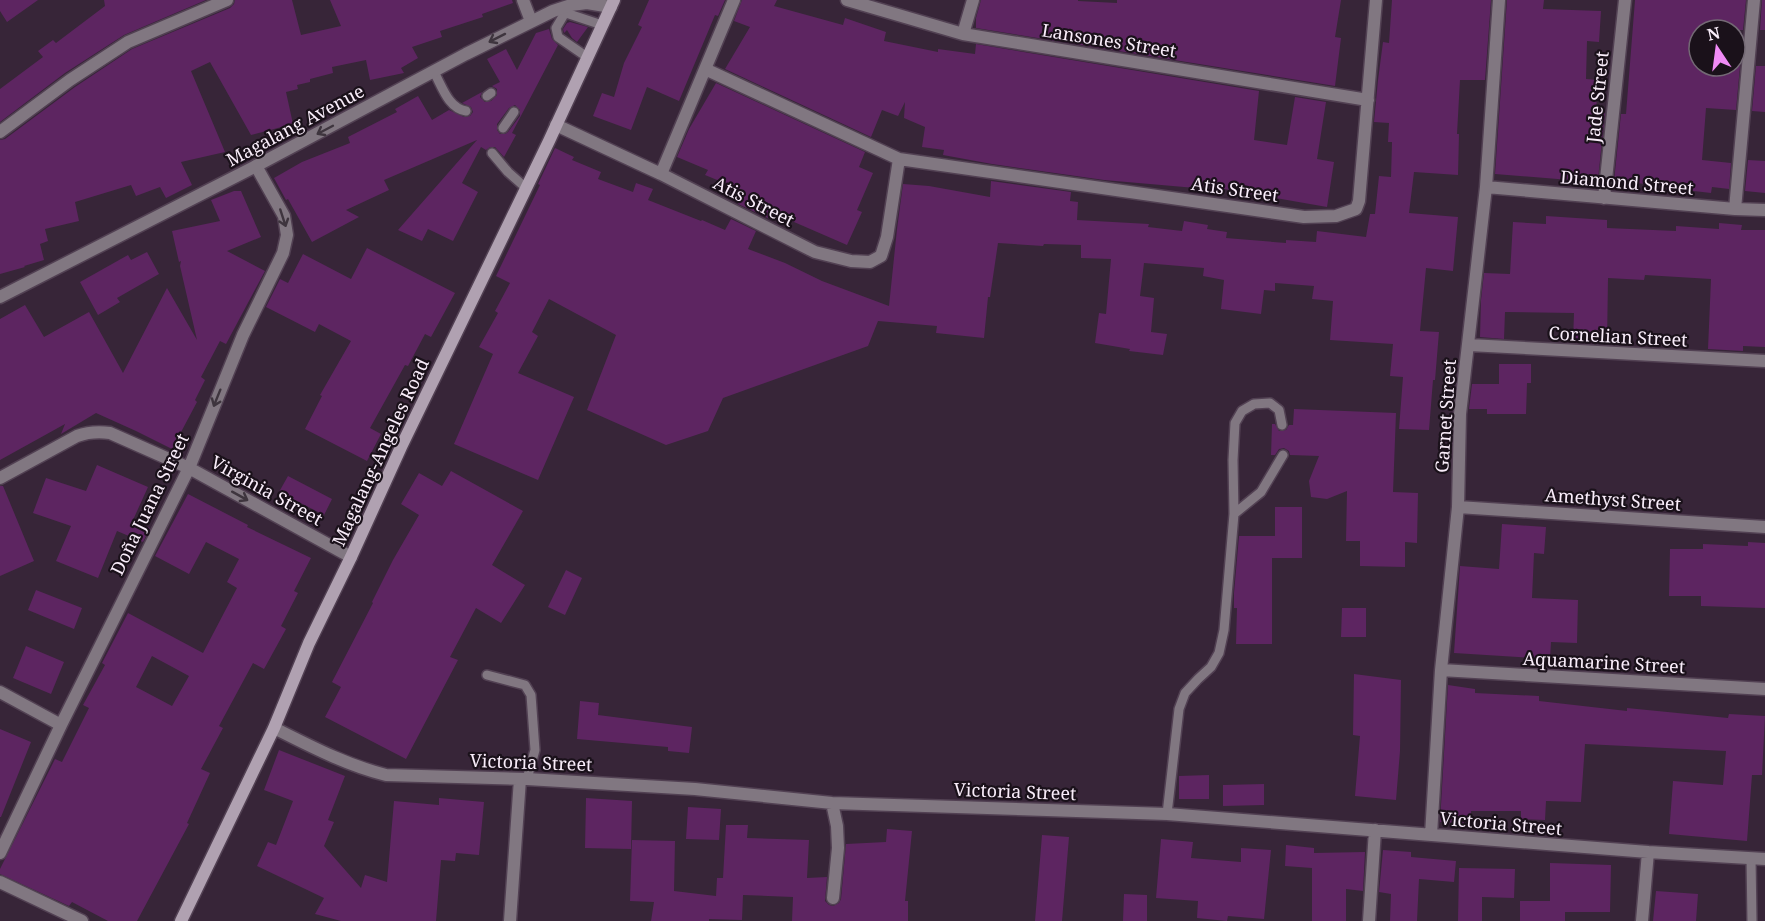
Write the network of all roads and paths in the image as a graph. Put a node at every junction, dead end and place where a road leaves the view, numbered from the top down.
1 (227, 0) edge
2 (523, 0) edge
3 (735, 0) edge
4 (847, 0) edge
5 (973, 0) edge
6 (1376, 0) edge
7 (1499, 0) edge
8 (1625, 0) edge
9 (1754, 0) edge
10 (613, 3) edge
11 (567, 9) junction
12 (531, 21) junction
13 (602, 25) junction
14 (963, 34) junction
15 (587, 57) junction
16 (705, 69) junction
17 (434, 72) junction
18 (1368, 100) junction
19 (466, 111) dead end
20 (514, 112) dead end
21 (556, 125) junction
22 (503, 128) dead end
23 (0, 132) edge
24 (492, 153) dead end
25 (899, 159) junction
26 (256, 166) junction
27 (661, 174) junction
28 (1486, 187) junction
29 (526, 188) junction
30 (1605, 198) junction
31 (1735, 209) junction
32 (1765, 210) edge
33 (0, 297) edge
34 (1469, 345) junction
35 (1765, 361) edge
36 (1282, 425) dead end
37 (1284, 455) dead end
38 (189, 468) junction
39 (0, 478) edge
40 (1458, 507) junction
41 (1234, 514) junction
42 (1765, 527) edge
43 (351, 556) junction
44 (1441, 670) junction
45 (487, 675) dead end
46 (1765, 689) edge
47 (0, 692) edge
48 (61, 725) junction
49 (274, 728) junction
50 (523, 779) junction
51 (832, 803) junction
52 (1167, 814) junction
53 (1375, 830) junction
54 (1431, 835) junction
55 (1648, 852) junction
56 (0, 853) edge
57 (1750, 858) junction
58 (1765, 859) edge
59 (0, 882) edge
60 (833, 898) dead end
61 (82, 921) edge
62 (182, 921) edge
63 (510, 921) edge
64 (1370, 921) edge
65 (1642, 921) edge
66 (1752, 921) edge

1 - 23 street
2 - 12 street
3 - 16 street
4 - 14 street, Lansones Street
5 - 14 street
6 - 18 street, Atis Street
7 - 28 street, Garnet Street
8 - 30 street, Jade Street
9 - 31 street
10 - 11 street, Magalang Avenue
10 - 13 main road, Magalang-Angeles Road
11 - 12 street, Magalang Avenue
11 - 13 lane
11 - 15 lane
12 -> 17 street, Magalang Avenue
13 - 15 main road, Magalang-Angeles Road
14 - 18 street, Lansones Street
15 - 21 main road, Magalang-Angeles Road
16 - 25 street, Atis Street
16 - 27 street
17 - 19 lane
17 -> 26 street, Magalang Avenue
18 - 25 street, Atis Street
20 - 22 lane
21 - 27 street, Atis Street
21 - 29 main road, Magalang-Angeles Road
24 - 29 lane
25 - 27 street, Atis Street
26 - 33 street, Magalang Avenue
26 -> 38 street, Doña Juana Street
28 - 30 street, Diamond Street
28 - 34 street, Garnet Street
29 - 43 main road, Magalang-Angeles Road
30 - 31 street, Diamond Street
31 - 32 street, Diamond Street
34 - 35 street, Cornelian Street
34 - 40 street, Garnet Street
36 - 41 lane
37 - 41 lane
38 - 39 street, Virginia Street
38 -> 43 street, Virginia Street
38 - 48 street, Doña Juana Street
40 - 42 street, Amethyst Street
40 - 44 street, Garnet Street
41 - 52 lane
43 - 49 main road, Magalang-Angeles Road
44 - 46 street, Aquamarine Street
44 - 54 street, Garnet Street
45 - 50 lane
47 - 48 street
48 - 56 street, Doña Juana Street
49 - 50 street, Victoria Street
49 - 62 main road, Magalang-Angeles Road
50 - 51 street, Victoria Street
50 - 63 street
51 - 52 street, Victoria Street
51 - 60 street
52 - 53 street, Victoria Street
53 - 54 street, Victoria Street
53 - 64 street
54 - 55 street, Victoria Street
55 - 57 street, Victoria Street
55 - 65 street
57 - 58 street, Victoria Street
57 - 66 lane
59 - 61 street

